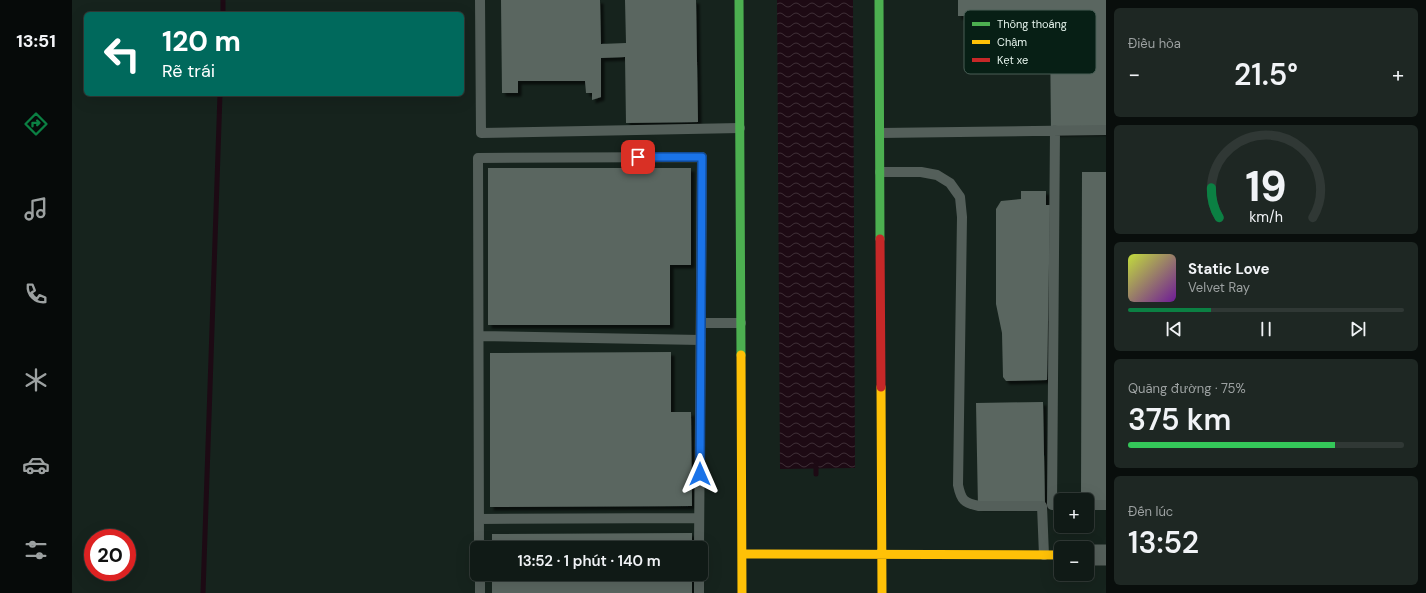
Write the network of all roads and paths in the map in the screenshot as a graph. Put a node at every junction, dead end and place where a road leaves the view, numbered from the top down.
1 (480, 0) edge
2 (739, 0) edge
3 (879, 0) edge
4 (740, 128) junction
5 (1055, 130) junction
6 (1106, 130) edge
7 (880, 133) junction
8 (880, 172) junction
9 (701, 323) junction
10 (741, 323) junction
11 (479, 336) junction
12 (701, 340) junction
13 (1054, 505) edge
14 (1094, 505) edge
15 (1106, 505) edge
16 (699, 518) junction
17 (479, 519) junction
18 (480, 541) edge
19 (699, 541) edge
20 (742, 554) junction
21 (1044, 555) junction
22 (1054, 555) edge
23 (1094, 555) edge
24 (1106, 555) edge
25 (882, 556) junction
26 (480, 581) edge
27 (699, 581) edge
28 (480, 593) edge
29 (699, 593) edge
30 (742, 593) edge
31 (882, 593) edge

1 - 4 lane
2 - 4 street
3 - 7 street
4 - 10 street
5 - 6 lane
5 - 7 lane
5 - 13 lane
7 - 8 street
8 - 21 lane
8 - 25 street
9 - 10 lane
9 - 11 lane
9 - 12 lane
10 - 20 street
11 - 12 lane
11 - 17 lane
12 - 16 lane
14 - 15 lane
16 - 17 lane
16 - 19 lane
17 - 18 lane
20 - 25 street
20 - 30 street
21 - 22 street
21 - 25 street
23 - 24 street
25 - 31 street
26 - 28 lane
27 - 29 lane

